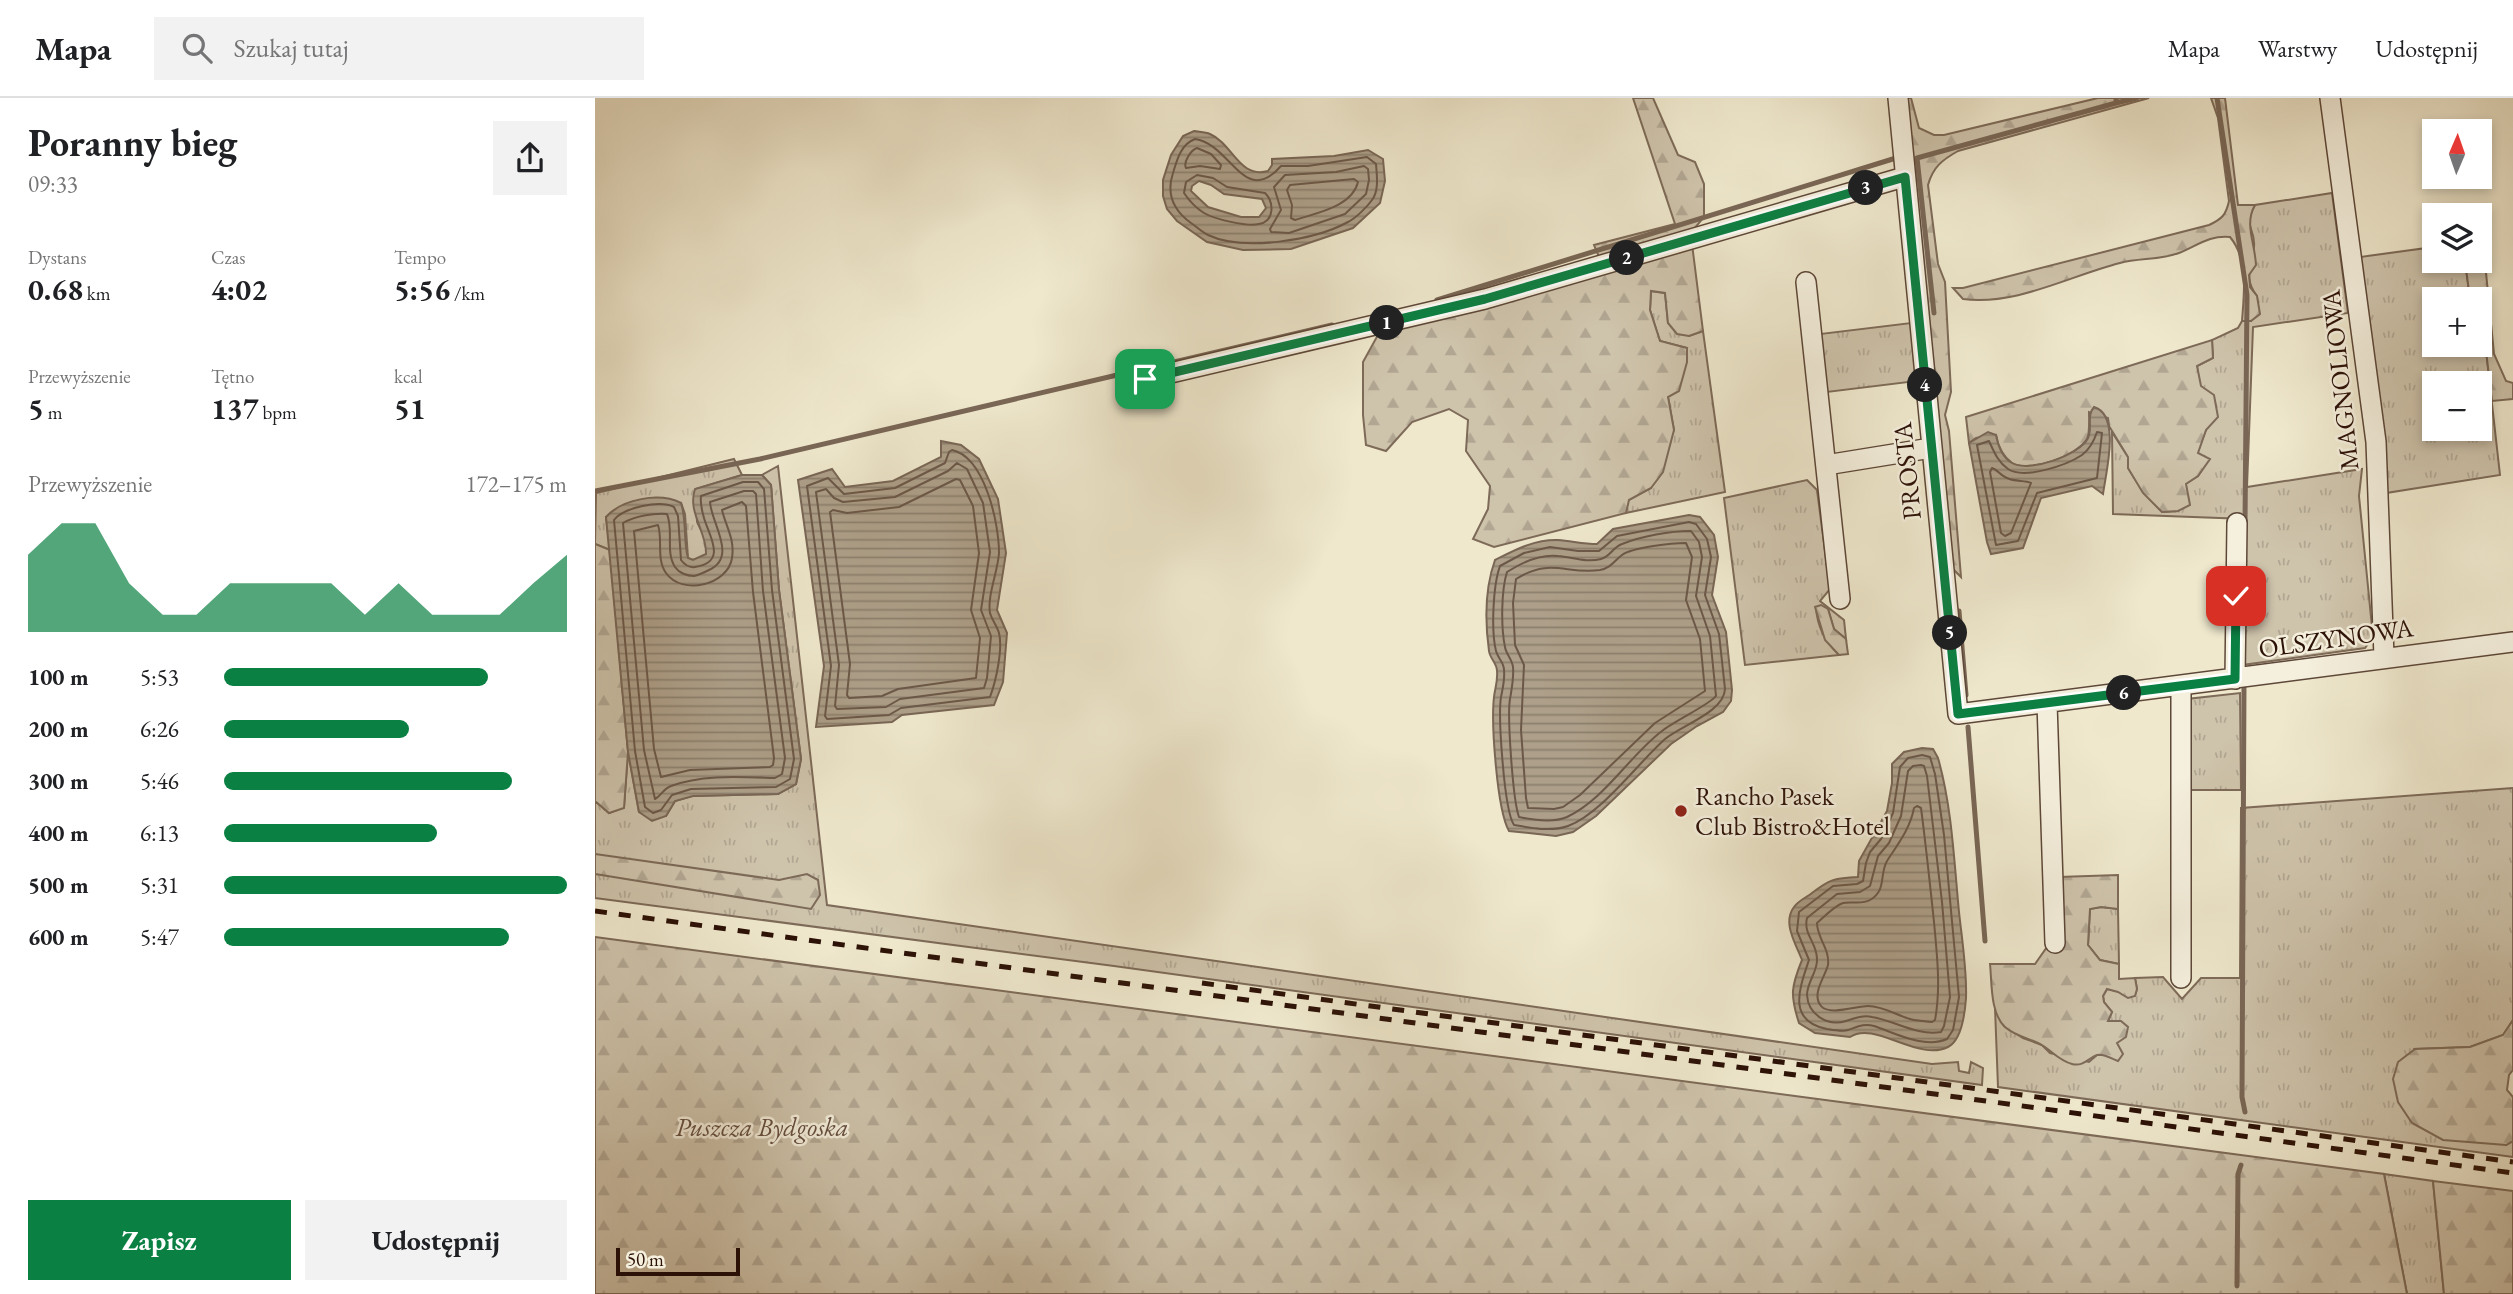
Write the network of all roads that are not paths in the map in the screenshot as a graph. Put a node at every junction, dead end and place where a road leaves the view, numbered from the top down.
1 (1898, 98) edge
2 (2330, 98) edge
3 (1905, 177) junction
4 (1806, 282) dead end
5 (1145, 379) dead end
6 (1931, 448) junction
7 (1826, 465) junction
8 (2237, 523) dead end
9 (1840, 599) dead end
10 (2513, 642) edge
11 (2384, 657) junction
12 (2241, 678) junction
13 (2181, 686) junction
14 (2047, 703) junction
15 (1958, 714) joint
16 (2055, 943) dead end
17 (2181, 978) dead end

1 - 3 street, PROSTA
2 - 11 street, MAGNOLIOWA
3 - 5 street
3 - 6 street, PROSTA
4 - 7 street
6 - 7 street
6 - 15 street, PROSTA
7 - 9 street
8 - 12 street
10 - 11 street, OLSZYNOWA
11 - 12 street, OLSZYNOWA
12 - 13 street, OLSZYNOWA
13 - 14 street, OLSZYNOWA
13 - 17 street
14 - 15 street, OLSZYNOWA
14 - 16 street

